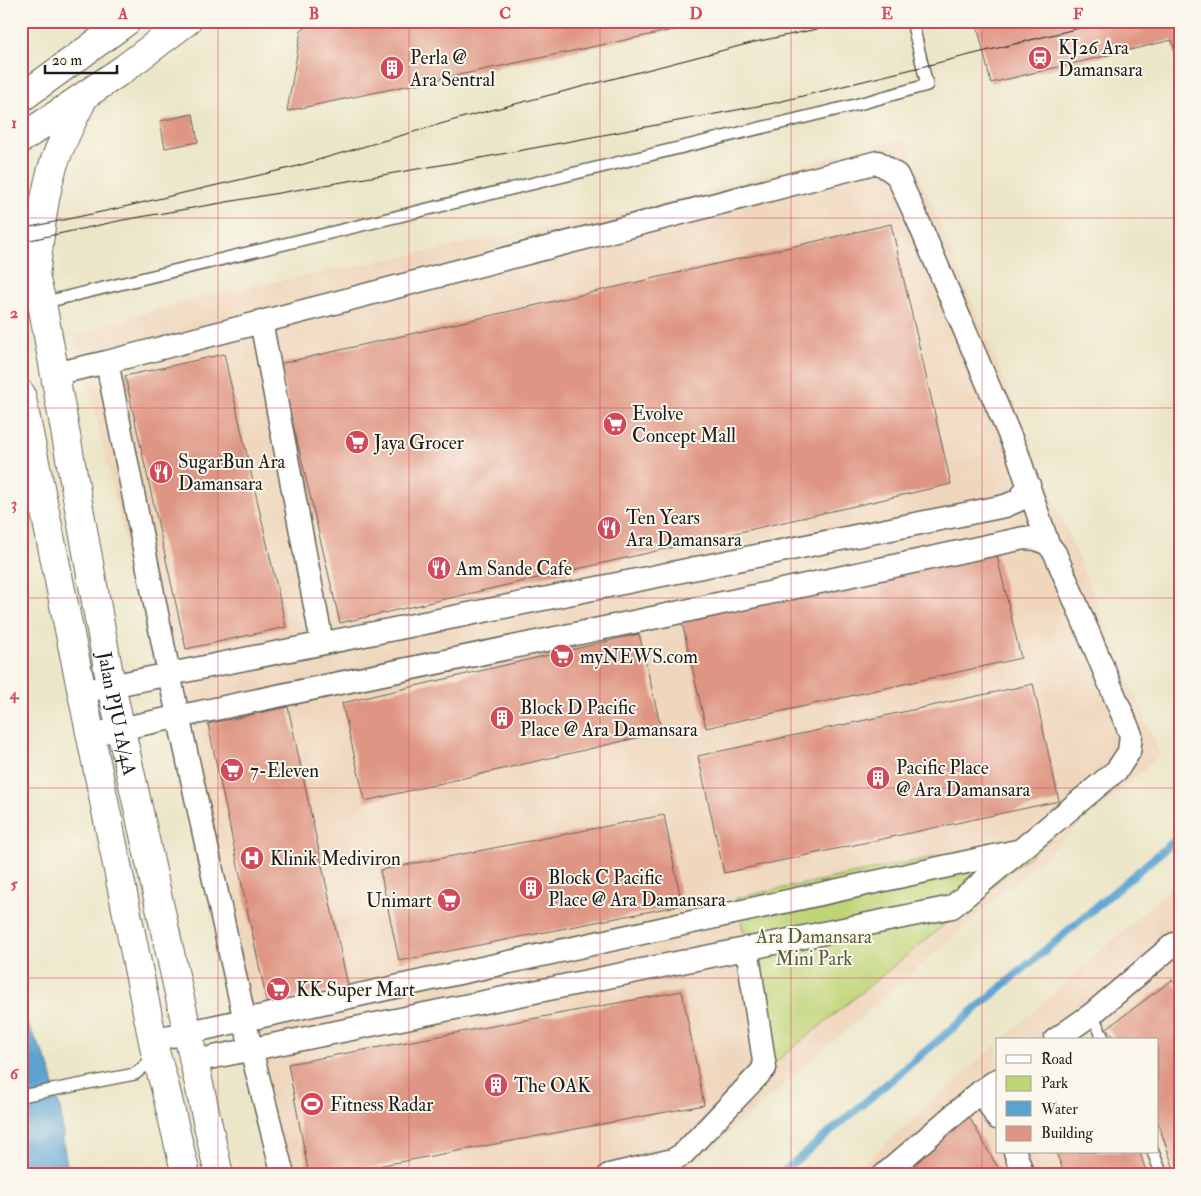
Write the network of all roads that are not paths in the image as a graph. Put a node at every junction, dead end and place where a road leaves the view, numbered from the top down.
1 (128, 21) edge
2 (187, 21) edge
3 (912, 21) edge
4 (84, 97) junction
5 (21, 98) edge
6 (21, 140) edge
7 (21, 251) edge
8 (36, 276) junction
9 (42, 303) junction
10 (261, 321) junction
11 (108, 362) junction
12 (54, 374) junction
13 (21, 394) edge
14 (1029, 485) junction
15 (1048, 544) junction
16 (322, 643) junction
17 (169, 674) junction
18 (111, 685) junction
19 (81, 692) junction
20 (179, 716) junction
21 (121, 728) junction
22 (90, 735) junction
23 (1020, 850) junction
24 (1180, 946) edge
25 (747, 948) junction
26 (1092, 1014) junction
27 (246, 1020) junction
28 (188, 1032) junction
29 (1058, 1038) edge
30 (1103, 1038) edge
31 (154, 1045) junction
32 (251, 1049) junction
33 (194, 1061) junction
34 (149, 1080) junction
35 (989, 1085) edge
36 (21, 1096) edge
37 (996, 1114) edge
38 (1016, 1154) edge
39 (1154, 1154) edge
40 (186, 1175) edge
41 (219, 1175) edge
42 (283, 1175) edge
43 (609, 1175) edge
44 (884, 1175) edge
45 (1023, 1175) edge
46 (1162, 1175) edge

1 - 5 street
2 - 4 street
3 - 9 lane
4 - 6 street
4 - 8 street
7 - 8 street, Jalan PJU 1A/4A
8 - 9 street, Jalan PJU 1A/4A
9 - 12 street, Jalan PJU 1A/4A
10 - 11 street
10 - 14 street
10 - 16 street
11 - 12 street
11 - 17 street
12 - 18 street, Jalan PJU 1A/4A
13 - 19 street, Jalan PJU 1A/4A
14 - 15 street
14 - 16 street
15 - 20 street
15 - 23 street
16 - 17 street
17 - 18 street
17 - 20 street
18 - 19 street
18 - 21 street, Jalan PJU 1A/4A
19 - 22 street, Jalan PJU 1A/4A
20 - 21 street
20 - 27 street
21 - 22 street
21 - 28 street, Jalan PJU 1A/4A
22 - 31 street, Jalan PJU 1A/4A
23 - 25 street
23 - 27 street
24 - 26 street
25 - 32 street
25 - 43 street
26 - 29 street
26 - 30 lane
27 - 28 street
27 - 32 street
28 - 31 street
28 - 33 street, Jalan PJU 1A/4A
31 - 34 street, Jalan PJU 1A/4A
32 - 33 street
32 - 42 street
33 - 41 street, Jalan PJU 1A/4A
34 - 36 lane
34 - 40 street, Jalan PJU 1A/4A
35 - 37 street
35 - 44 street
38 - 45 street
39 - 46 lane

